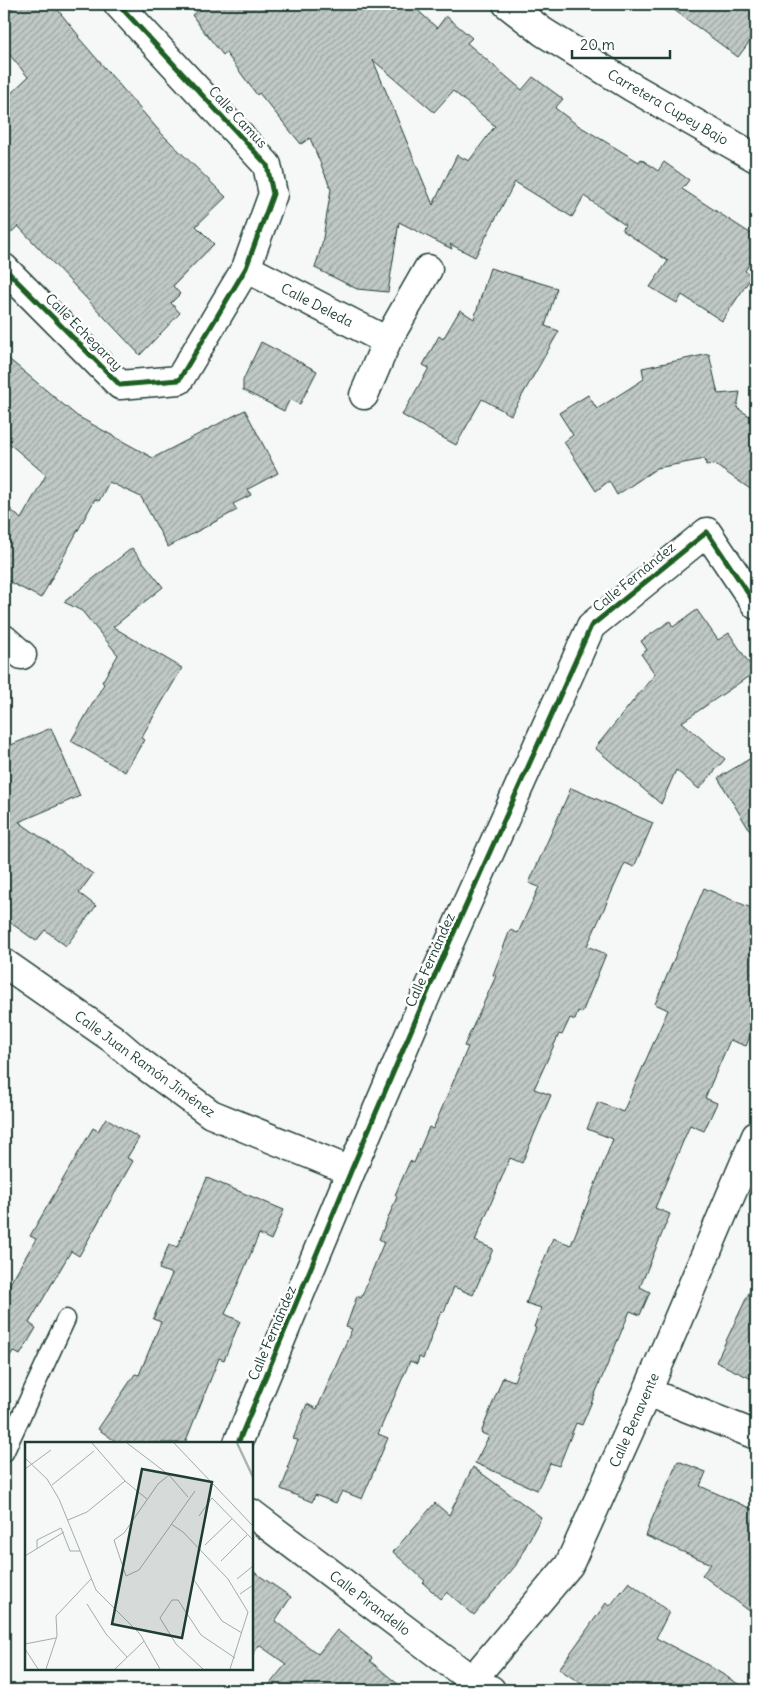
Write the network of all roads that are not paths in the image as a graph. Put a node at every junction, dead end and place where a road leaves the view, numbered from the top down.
1 (118, 4) edge
2 (507, 4) edge
3 (756, 158) edge
4 (4, 268) edge
5 (246, 268) junction
6 (428, 270) dead end
7 (387, 341) junction
8 (364, 395) dead end
9 (756, 605) edge
10 (4, 963) edge
11 (756, 1136) edge
12 (351, 1171) junction
13 (66, 1318) dead end
14 (648, 1392) junction
15 (756, 1435) edge
16 (238, 1442) edge
17 (4, 1453) edge
18 (252, 1515) edge
19 (482, 1685) edge

1 - 5 street, Calle Camus
2 - 3 street, Carretera Cupey Bajo
4 - 5 street, Calle Echegaray
5 - 7 street, Calle Deleda
6 - 7 street
7 - 8 street
9 - 12 street, Calle Fernández
10 - 12 street, Calle Juan Ramón Jiménez
11 - 14 street, Calle Benavente
12 - 16 street, Calle Fernández
13 - 17 lane
14 - 15 street
14 - 19 street, Calle Benavente
18 - 19 street, Calle Pirandello

